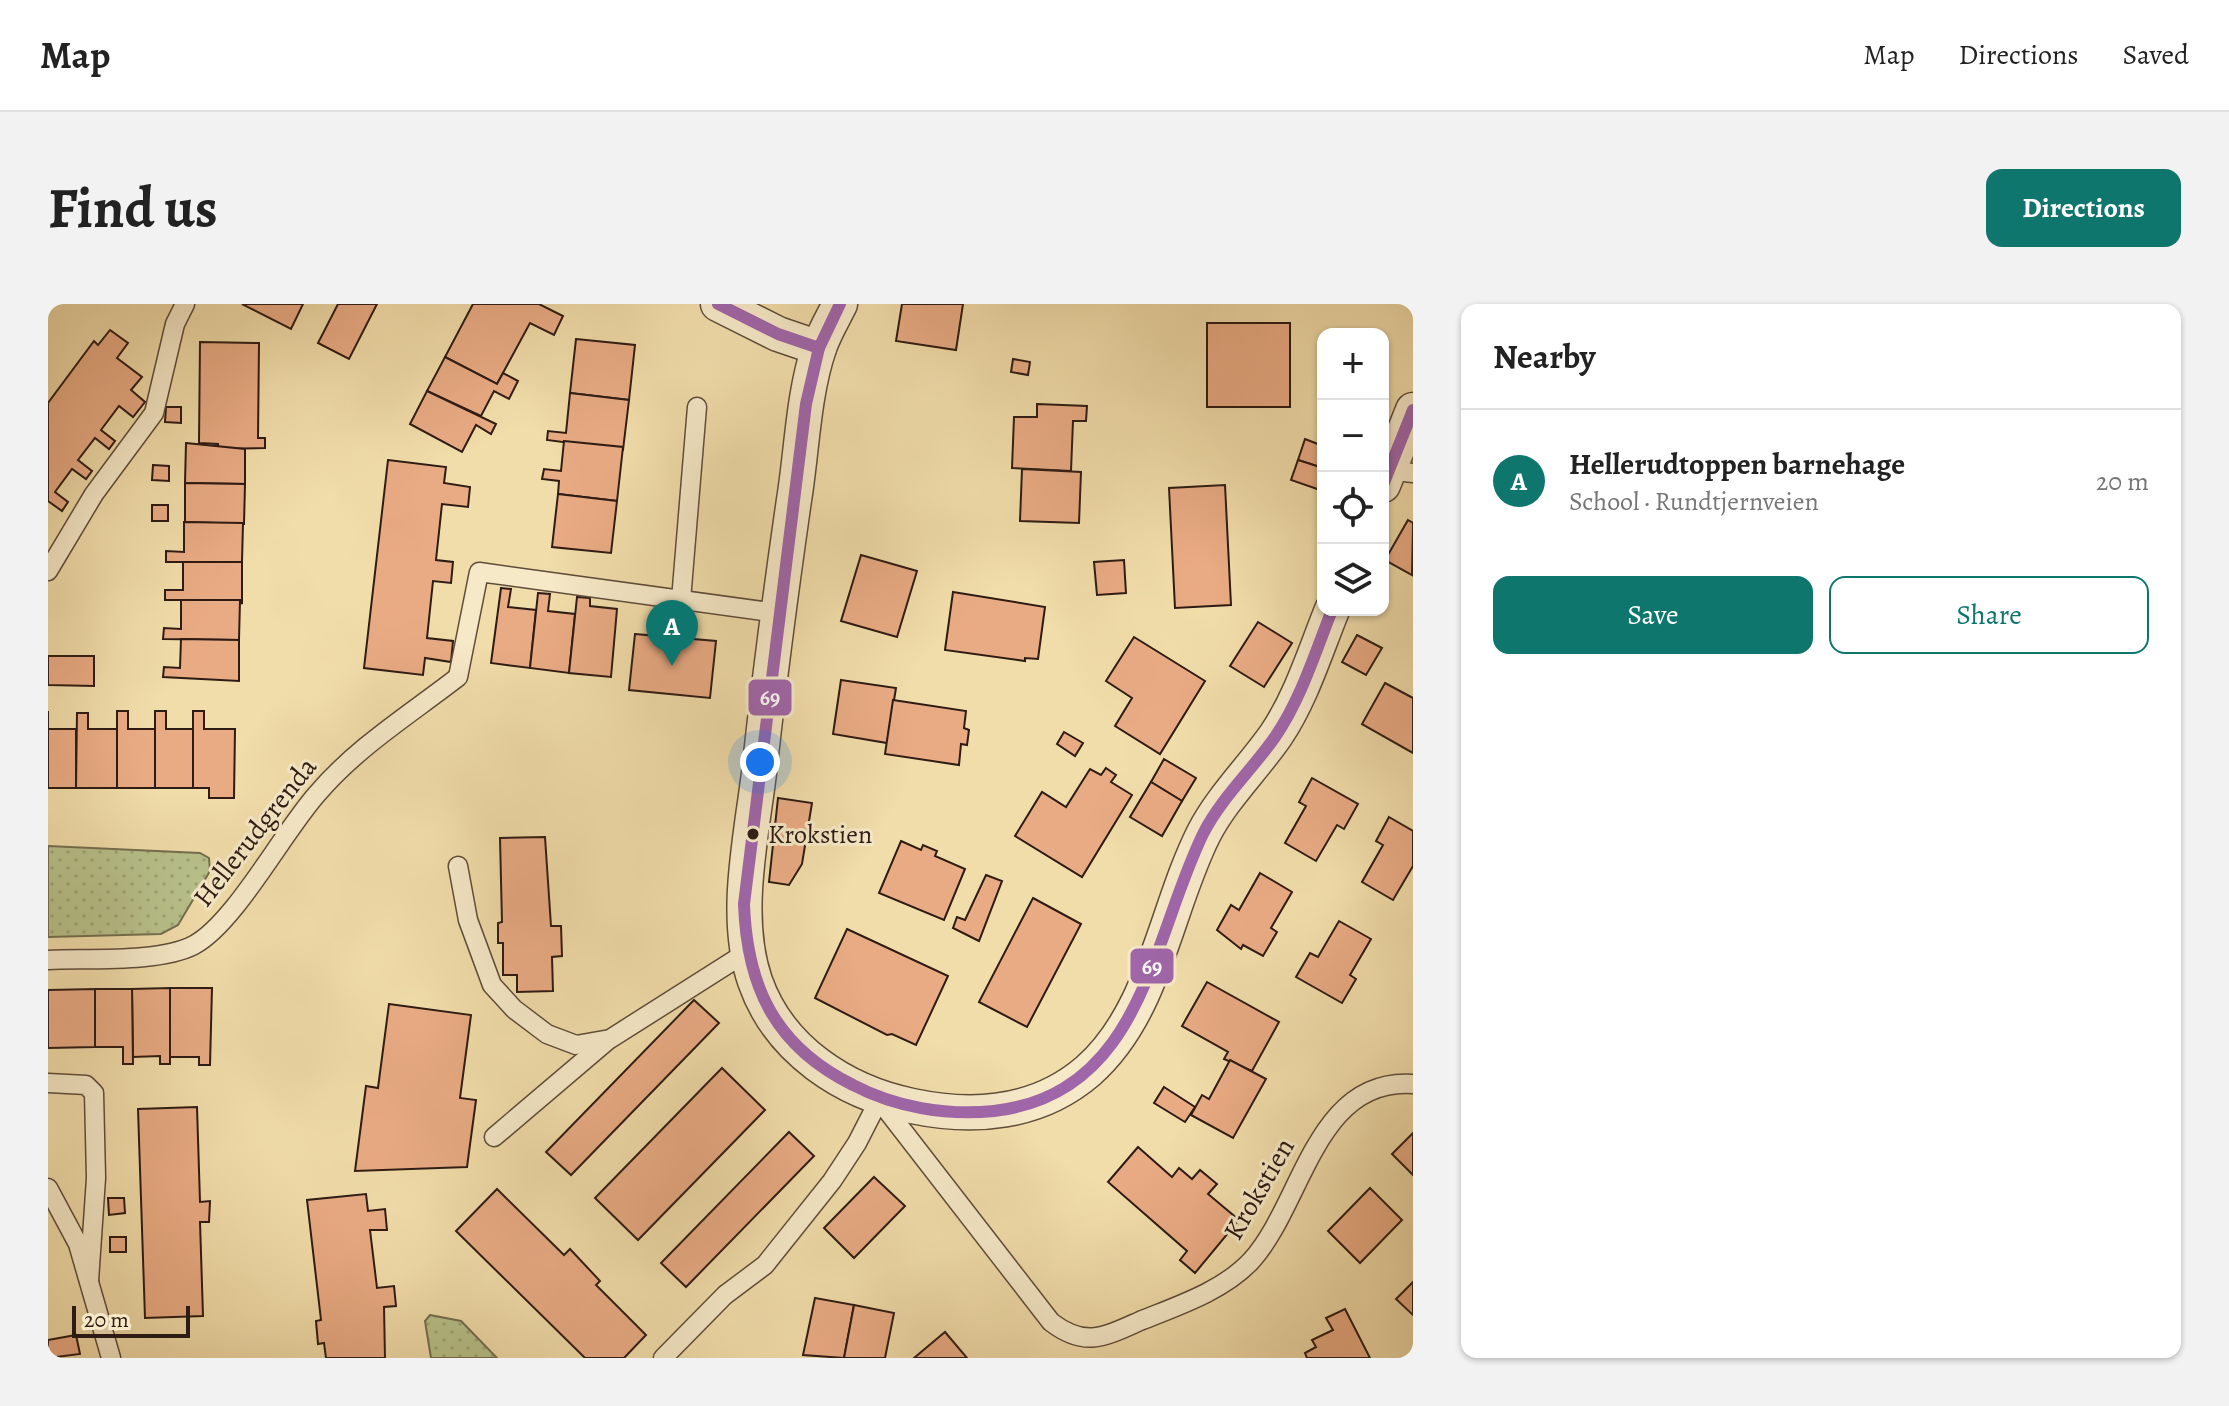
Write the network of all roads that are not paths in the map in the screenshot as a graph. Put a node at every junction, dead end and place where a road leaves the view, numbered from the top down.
1 (185, 304) edge
2 (718, 304) edge
3 (840, 304) edge
4 (819, 348) junction
5 (697, 407) dead end
6 (1413, 410) edge
7 (1395, 476) edge
8 (48, 571) edge
9 (681, 600) junction
10 (777, 613) junction
11 (1329, 616) edge
12 (458, 866) dead end
13 (747, 952) junction
14 (48, 960) edge
15 (610, 1039) junction
16 (48, 1083) edge
17 (1413, 1084) edge
18 (879, 1100) junction
19 (494, 1137) dead end
20 (48, 1188) edge
21 (89, 1281) junction
22 (1080, 1339) junction
23 (111, 1358) edge
24 (663, 1358) edge
25 (1086, 1358) edge

1 - 8 lane
2 - 4 street
3 - 4 street
4 - 10 street
5 - 9 lane
6 - 7 street
9 - 10 lane, Hellerudgrenda
9 - 14 lane, Hellerudgrenda
10 - 13 street
11 - 18 street
12 - 15 lane
13 - 15 lane
13 - 18 street
15 - 19 lane
16 - 21 lane
17 - 22 lane, Krokstien
18 - 22 lane
18 - 24 lane
20 - 21 lane
21 - 23 lane
22 - 25 lane

